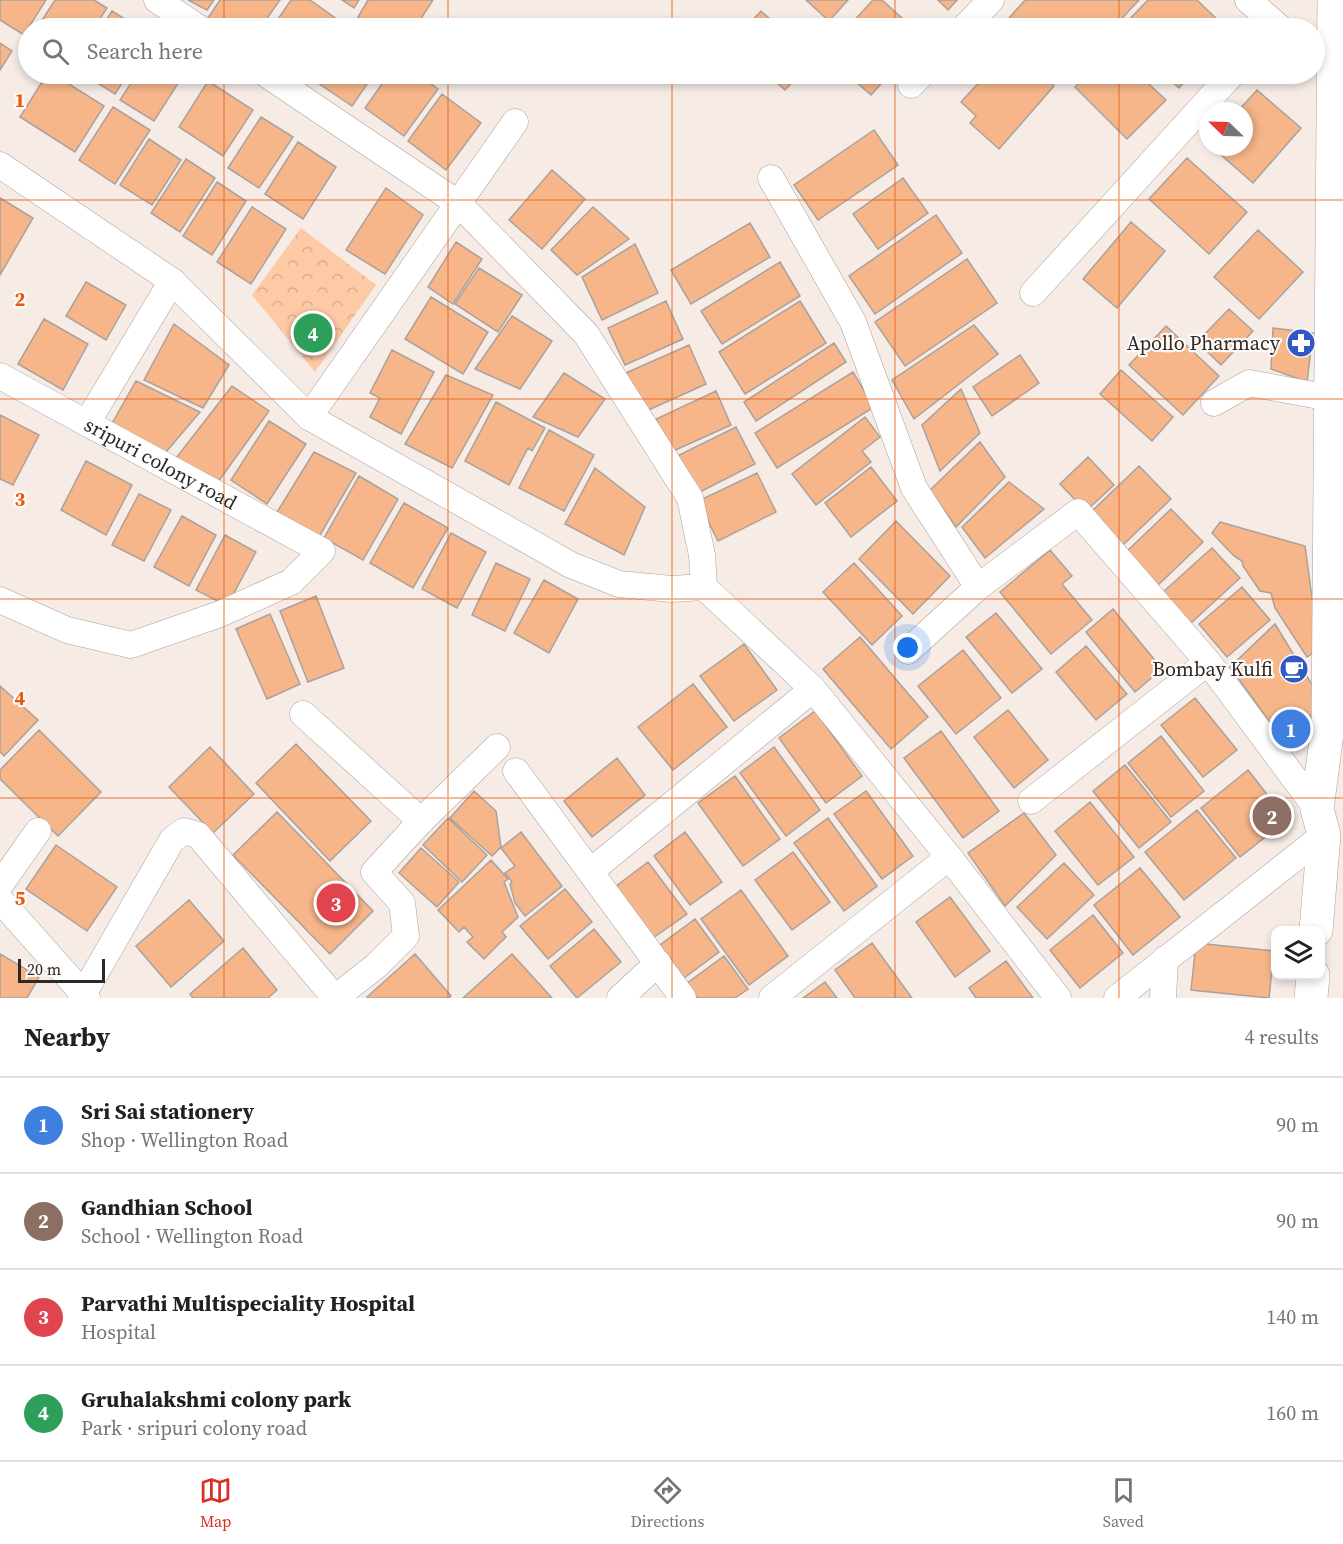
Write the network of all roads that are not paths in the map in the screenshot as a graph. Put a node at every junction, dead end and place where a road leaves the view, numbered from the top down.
1 (157, 0) edge
2 (991, 0) edge
3 (1248, 0) edge
4 (1334, 0) edge
5 (184, 18) edge
6 (974, 18) edge
7 (1267, 18) edge
8 (1325, 61) edge
9 (1325, 82) edge
10 (281, 84) edge
11 (1223, 84) edge
12 (515, 122) dead end
13 (0, 165) edge
14 (771, 178) dead end
15 (459, 204) junction
16 (1337, 254) edge
17 (172, 281) junction
18 (1034, 293) dead end
19 (0, 376) edge
20 (1330, 398) junction
21 (1214, 403) dead end
22 (309, 417) junction
23 (87, 423) junction
24 (704, 587) junction
25 (978, 587) junction
26 (0, 600) edge
27 (908, 651) dead end
28 (1208, 662) junction
29 (813, 689) junction
30 (303, 714) dead end
31 (1335, 726) edge
32 (497, 747) dead end
33 (516, 771) dead end
34 (1031, 801) dead end
35 (422, 821) junction
36 (1320, 822) junction
37 (38, 831) dead end
38 (949, 857) junction
39 (591, 871) junction
40 (0, 885) edge
41 (0, 900) edge
42 (1317, 926) edge
43 (1165, 959) junction
44 (658, 963) junction
45 (1313, 980) edge
46 (84, 997) edge
47 (335, 998) edge
48 (620, 998) edge
49 (683, 998) edge
50 (772, 998) edge
51 (1058, 998) edge
52 (1118, 998) edge
53 (1163, 998) edge
54 (1311, 998) edge

1 - 5 street
2 - 6 street
3 - 7 street
4 - 8 main road
9 - 16 main road
10 - 15 street
11 - 18 street
12 - 15 street
13 - 17 street
14 - 25 street
15 - 22 street
15 - 24 street
16 - 20 main road
17 - 22 street
17 - 23 street
19 - 23 street, sripuri colony road
20 - 21 street
20 - 31 main road
22 - 24 street
23 - 26 street, sripuri colony road
24 - 29 street
25 - 27 street
25 - 28 street
28 - 34 street
28 - 36 street
29 - 38 street
29 - 39 street
30 - 35 street
31 - 36 main road
32 - 35 street
33 - 39 street
35 - 47 street
36 - 42 main road
36 - 43 street
37 - 40 street
38 - 50 street
38 - 51 street
39 - 44 street
41 - 46 street
43 - 52 street
43 - 53 street
44 - 48 street
44 - 49 street
45 - 54 main road
46 - 47 street

